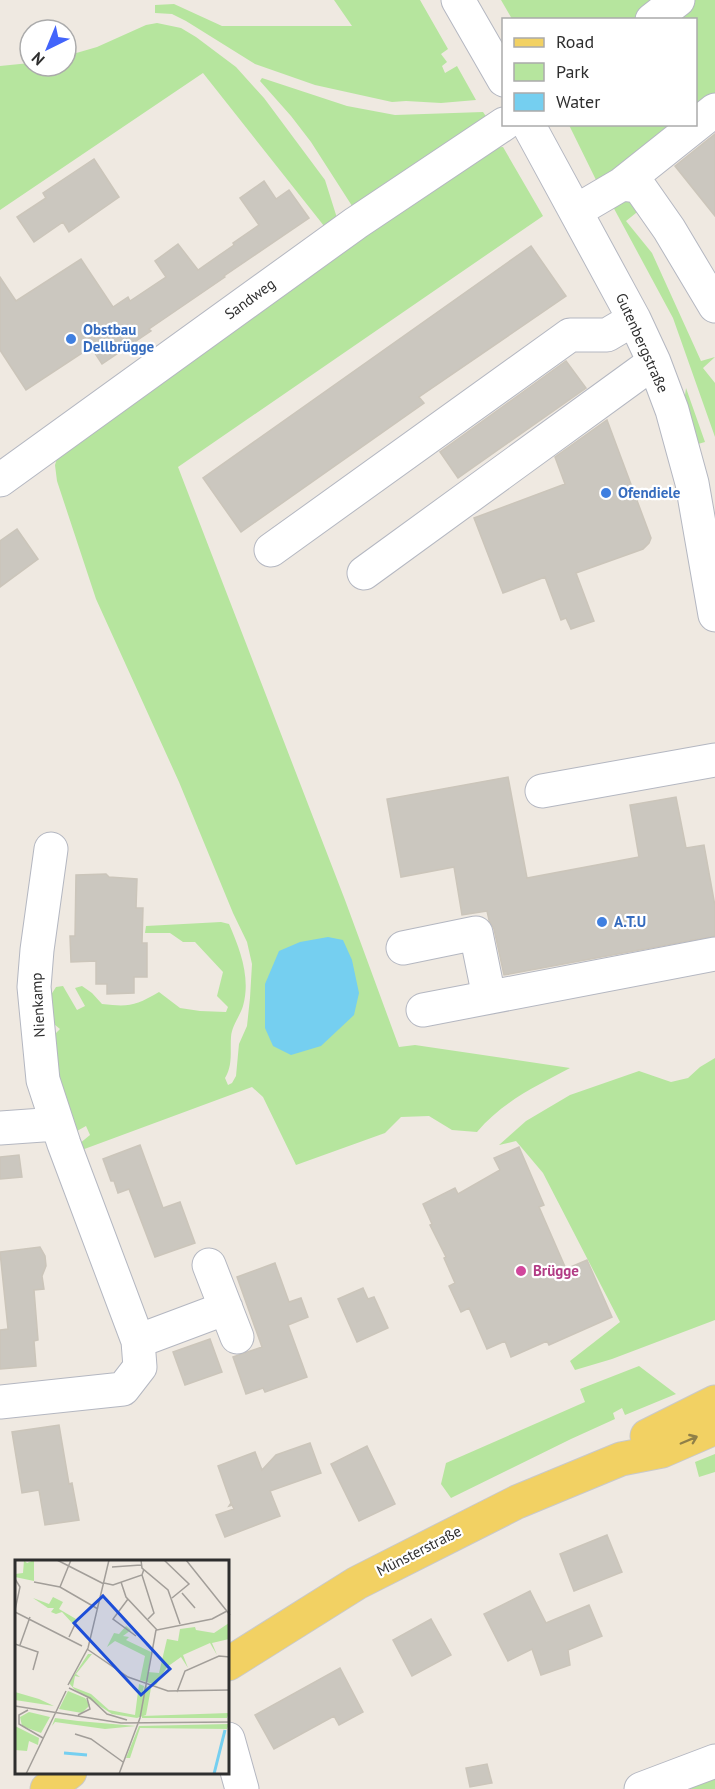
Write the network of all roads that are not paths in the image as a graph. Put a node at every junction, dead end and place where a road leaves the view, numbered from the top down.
1 (458, 0) edge
2 (678, 0) edge
3 (655, 18) edge
4 (502, 77) edge
5 (715, 110) edge
6 (697, 124) edge
7 (502, 125) edge
8 (529, 126) edge
9 (695, 126) edge
10 (622, 184) junction
11 (576, 211) junction
12 (715, 306) edge
13 (634, 319) junction
14 (654, 362) junction
15 (0, 480) edge
16 (704, 480) edge
17 (271, 550) dead end
18 (364, 573) dead end
19 (715, 615) edge
20 (715, 760) edge
21 (542, 790) dead end
22 (51, 849) dead end
23 (403, 948) dead end
24 (715, 954) edge
25 (489, 997) junction
26 (423, 1010) dead end
27 (57, 1124) junction
28 (0, 1128) edge
29 (209, 1265) dead end
30 (138, 1341) junction
31 (0, 1402) edge
32 (715, 1402) edge
33 (715, 1428) edge
34 (621, 1459) junction
35 (230, 1663) edge
36 (230, 1746) edge
37 (715, 1761) edge
38 (69, 1774) edge
39 (47, 1789) edge
40 (242, 1789) edge
41 (641, 1789) edge

1 - 4 street
2 - 3 street
5 - 6 street
7 - 15 street, Sandweg
8 - 11 street, Gutenbergstraße
9 - 10 street
10 - 11 street
10 - 12 street
11 - 13 street, Gutenbergstraße
13 - 14 street, Gutenbergstraße
13 - 17 street
14 - 16 street, Gutenbergstraße
14 - 18 street
16 - 19 street, Gutenbergstraße
20 - 21 street
22 - 27 street, Nienkamp
23 - 25 street
24 - 25 street
25 - 26 street
27 - 28 street
27 - 30 street, Nienkamp
29 - 30 street
30 - 31 street, Nienkamp
32 - 34 main road, Münsterstraße
34 -> 33 main road, Münsterstraße
34 - 35 main road, Münsterstraße
36 - 40 street
37 - 41 street
38 - 39 main road

